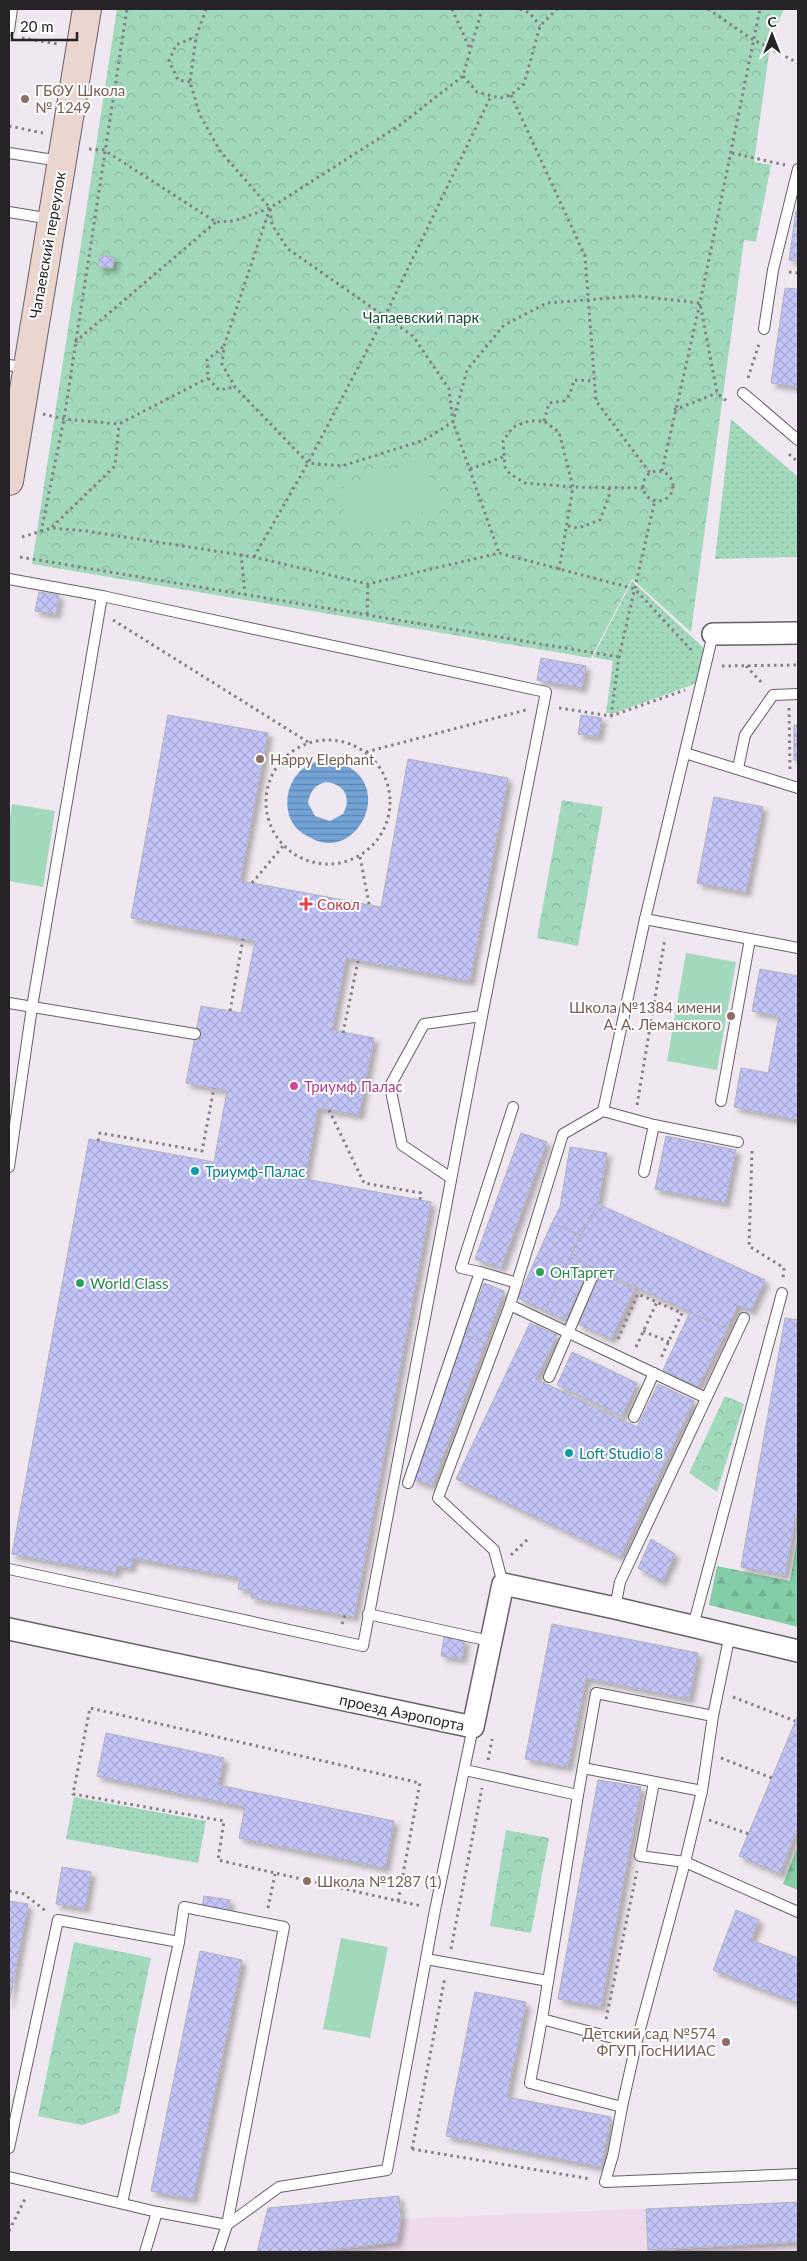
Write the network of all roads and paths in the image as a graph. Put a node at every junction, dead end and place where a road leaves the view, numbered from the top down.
1 (12, 9) edge
2 (88, 9) edge
3 (127, 9) edge
4 (206, 9) edge
5 (452, 9) edge
6 (482, 9) edge
7 (520, 9) edge
8 (556, 9) edge
9 (708, 9) edge
10 (760, 9) edge
11 (540, 26) junction
12 (13, 34) edge
13 (196, 37) junction
14 (752, 39) junction
15 (61, 44) dead end
16 (471, 50) junction
17 (798, 63) edge
18 (463, 76) junction
19 (190, 82) junction
20 (511, 95) junction
21 (491, 96) junction
22 (9, 126) edge
23 (46, 133) dead end
24 (86, 148) dead end
25 (104, 150) junction
26 (9, 153) edge
27 (732, 153) junction
28 (61, 161) junction
29 (794, 167) edge
30 (270, 208) junction
31 (9, 212) edge
32 (52, 219) junction
33 (216, 222) junction
34 (588, 298) junction
35 (700, 302) junction
36 (385, 316) junction
37 (764, 329) joint
38 (75, 342) junction
39 (224, 346) junction
40 (17, 367) edge
41 (208, 378) junction
42 (594, 381) junction
43 (235, 387) junction
44 (743, 393) joint
45 (674, 410) junction
46 (40, 413) dead end
47 (64, 419) junction
48 (544, 421) junction
49 (453, 422) junction
50 (119, 424) junction
51 (798, 440) edge
52 (503, 457) junction
53 (308, 463) junction
54 (470, 469) junction
55 (662, 471) junction
56 (650, 473) junction
57 (9, 481) edge
58 (573, 487) junction
59 (608, 488) junction
60 (644, 488) junction
61 (655, 500) junction
62 (568, 526) junction
63 (52, 528) junction
64 (41, 532) junction
65 (22, 537) dead end
66 (499, 553) junction
67 (240, 554) junction
68 (20, 556) dead end
69 (254, 556) junction
70 (559, 570) junction
71 (9, 579) edge
72 (368, 584) junction
73 (635, 589) junction
74 (245, 594) junction
75 (102, 596) junction
76 (100, 612) junction
77 (367, 614) junction
78 (798, 633) edge
79 (713, 634) joint
80 (619, 656) junction
81 (798, 665) edge
82 (706, 666) junction
83 (746, 666) junction
84 (702, 683) junction
85 (794, 694) edge
86 (773, 695) junction
87 (544, 706) junction
88 (611, 716) junction
89 (308, 742) junction
90 (366, 752) junction
91 (685, 753) junction
92 (738, 768) junction
93 (794, 786) edge
94 (283, 846) junction
95 (360, 856) junction
96 (252, 883) dead end
97 (369, 904) dead end
98 (645, 919) junction
99 (668, 924) junction
100 (243, 939) dead end
101 (750, 939) junction
102 (798, 948) edge
103 (358, 960) dead end
104 (9, 1003) edge
105 (32, 1007) junction
106 (230, 1011) dead end
107 (482, 1016) junction
108 (343, 1033) dead end
109 (196, 1034) dead end
110 (214, 1088) dead end
111 (721, 1101) dead end
112 (513, 1107) dead end
113 (646, 1109) dead end
114 (329, 1110) dead end
115 (603, 1111) junction
116 (654, 1125) junction
117 (98, 1141) dead end
118 (738, 1142) dead end
119 (752, 1150) dead end
120 (9, 1167) edge
121 (644, 1172) dead end
122 (451, 1178) junction
123 (420, 1200) dead end
124 (480, 1272) junction
125 (593, 1275) dead end
126 (517, 1283) junction
127 (782, 1293) joint
128 (657, 1302) junction
129 (510, 1305) junction
130 (744, 1318) dead end
131 (643, 1331) junction
132 (568, 1333) junction
133 (668, 1342) junction
134 (611, 1353) junction
135 (629, 1361) junction
136 (654, 1373) junction
137 (549, 1377) dead end
138 (706, 1398) junction
139 (634, 1417) dead end
140 (408, 1483) dead end
141 (9, 1569) edge
142 (503, 1584) junction
143 (615, 1608) junction
144 (368, 1614) junction
145 (694, 1626) junction
146 (9, 1629) edge
147 (730, 1634) junction
148 (490, 1640) junction
149 (798, 1651) edge
150 (718, 1692) junction
151 (713, 1716) junction
152 (796, 1721) dead end
153 (473, 1727) junction
154 (708, 1753) junction
155 (583, 1768) junction
156 (465, 1770) junction
157 (772, 1778) dead end
158 (654, 1782) junction
159 (702, 1790) junction
160 (578, 1795) junction
161 (696, 1816) junction
162 (749, 1834) dead end
163 (640, 1856) junction
164 (685, 1862) junction
165 (275, 1874) junction
166 (9, 1892) edge
167 (398, 1901) junction
168 (435, 1910) junction
169 (798, 1912) edge
170 (58, 1920) junction
171 (266, 1924) junction
172 (179, 1942) junction
173 (426, 1959) junction
174 (548, 1981) junction
175 (542, 2019) junction
176 (603, 2035) junction
177 (636, 2044) junction
178 (622, 2107) junction
179 (391, 2146) junction
180 (9, 2148) edge
181 (798, 2174) edge
182 (9, 2177) edge
183 (605, 2182) junction
184 (33, 2183) junction
185 (122, 2203) junction
186 (157, 2212) junction
187 (228, 2225) junction
188 (9, 2231) edge
189 (145, 2252) edge
190 (218, 2252) edge

1 - 12 lane
2 - 28 street, Чапаевский переулок
3 - 25 path
4 - 13 path
5 - 16 path
6 - 16 path
7 - 11 path
8 - 11 path
9 - 14 path
10 - 14 path
11 - 20 path
12 - 15 path
13 - 19 path
13 - 19 path
14 - 17 path
14 - 27 path
16 - 18 path
18 - 21 path
18 - 30 path
19 - 30 path
20 - 21 path
20 - 34 path
21 - 36 path
22 - 23 path
24 - 25 path
25 - 33 path
25 - 38 path
26 - 28 lane
27 - 29 path
27 - 35 path
28 - 32 street, Чапаевский переулок
29 - 37 lane
30 - 33 path
30 - 36 path
30 - 39 path
31 - 32 lane
32 - 40 street, Чапаевский переулок
33 - 38 path
34 - 35 path
34 - 42 path
34 - 49 path
35 - 45 path
35 - 45 path
36 - 49 path
36 - 53 path
37 - 44 path
38 - 47 path
39 - 41 path
39 - 43 path
40 - 57 street, Чапаевский переулок
41 - 43 path
41 - 50 path
42 - 48 path
42 - 56 path
43 - 53 path
44 - 51 lane
45 - 55 path
46 - 47 path
47 - 50 path
47 - 64 path
48 - 52 path
48 - 58 path
49 - 53 path
49 - 54 path
50 - 63 path
52 - 54 path
52 - 58 path
53 - 69 path
54 - 66 path
55 - 56 path
55 - 61 path
56 - 60 path
58 - 59 path
58 - 62 path
59 - 60 path
59 - 62 path
60 - 61 path
61 - 73 path
62 - 70 path
63 - 64 path
63 - 67 path
64 - 65 path
66 - 70 path
66 - 72 path
67 - 69 path
67 - 74 path
68 - 74 path
69 - 72 path
70 - 73 path
71 - 75 lane
72 - 77 path
73 - 80 path
73 - 82 path
74 - 77 path
75 - 76 lane
75 - 87 lane
76 - 89 path
76 - 105 lane
77 - 80 path
78 - 79 street
79 - 82 lane
80 - 88 path
81 - 83 path
82 - 83 path
82 - 84 lane
83 - 86 path
84 - 88 path
84 - 91 lane
85 - 86 lane
85 - 93 path
86 - 92 lane
87 - 88 path
87 - 90 path
87 - 107 lane
89 - 90 path
89 - 94 path
90 - 95 path
91 - 92 lane
91 - 98 lane
92 - 93 lane
94 - 95 path
94 - 96 path
95 - 97 path
98 - 99 lane
98 - 115 lane
99 - 101 lane
99 - 113 path
100 - 106 path
101 - 102 lane
101 - 111 lane
103 - 108 path
104 - 105 lane
105 - 109 lane
105 - 120 lane
107 - 122 lane
107 - 122 lane
110 - 117 path
112 - 124 lane
114 - 123 path
115 - 116 lane
115 - 126 lane
116 - 118 lane
116 - 121 lane
119 - 127 path
122 - 144 lane
124 - 126 lane
124 - 140 lane
125 - 132 lane
126 - 129 lane
127 - 145 lane
128 - 131 path
128 - 133 path
128 - 134 path
129 - 132 lane
129 - 142 lane
130 - 138 lane
131 - 133 path
131 - 135 path
132 - 134 lane
132 - 137 lane
133 - 136 path
134 - 135 lane
135 - 136 lane
136 - 138 lane
136 - 139 lane
138 - 143 lane
141 - 144 lane
142 - 143 street
142 - 148 street, проезд Аэропорта
143 - 145 street
144 - 148 lane
145 - 147 street
146 - 153 street, проезд Аэропорта
147 - 149 street
147 - 150 lane
148 - 153 street, проезд Аэропорта
150 - 151 lane
150 - 152 path
151 - 154 lane
151 - 155 lane
153 - 156 lane
154 - 157 path
154 - 159 lane
155 - 158 lane
155 - 160 lane
156 - 160 lane
156 - 168 lane
158 - 159 lane
158 - 163 lane
159 - 161 lane
160 - 174 lane
161 - 162 path
161 - 164 lane
163 - 164 lane
163 - 176 path
164 - 169 lane
164 - 177 lane
165 - 167 path
165 - 167 path
165 - 171 path
166 - 170 path
167 - 168 path
168 - 173 lane
170 - 172 lane
170 - 180 lane
171 - 172 lane
171 - 187 lane
172 - 185 lane
173 - 174 lane
173 - 179 lane
174 - 175 lane
175 - 176 lane
175 - 178 lane
176 - 177 lane
177 - 178 lane
178 - 183 lane
179 - 183 path
179 - 187 lane
181 - 183 lane
182 - 184 lane
184 - 185 lane
184 - 188 path
185 - 186 lane
186 - 187 lane
186 - 189 lane
187 - 190 lane

